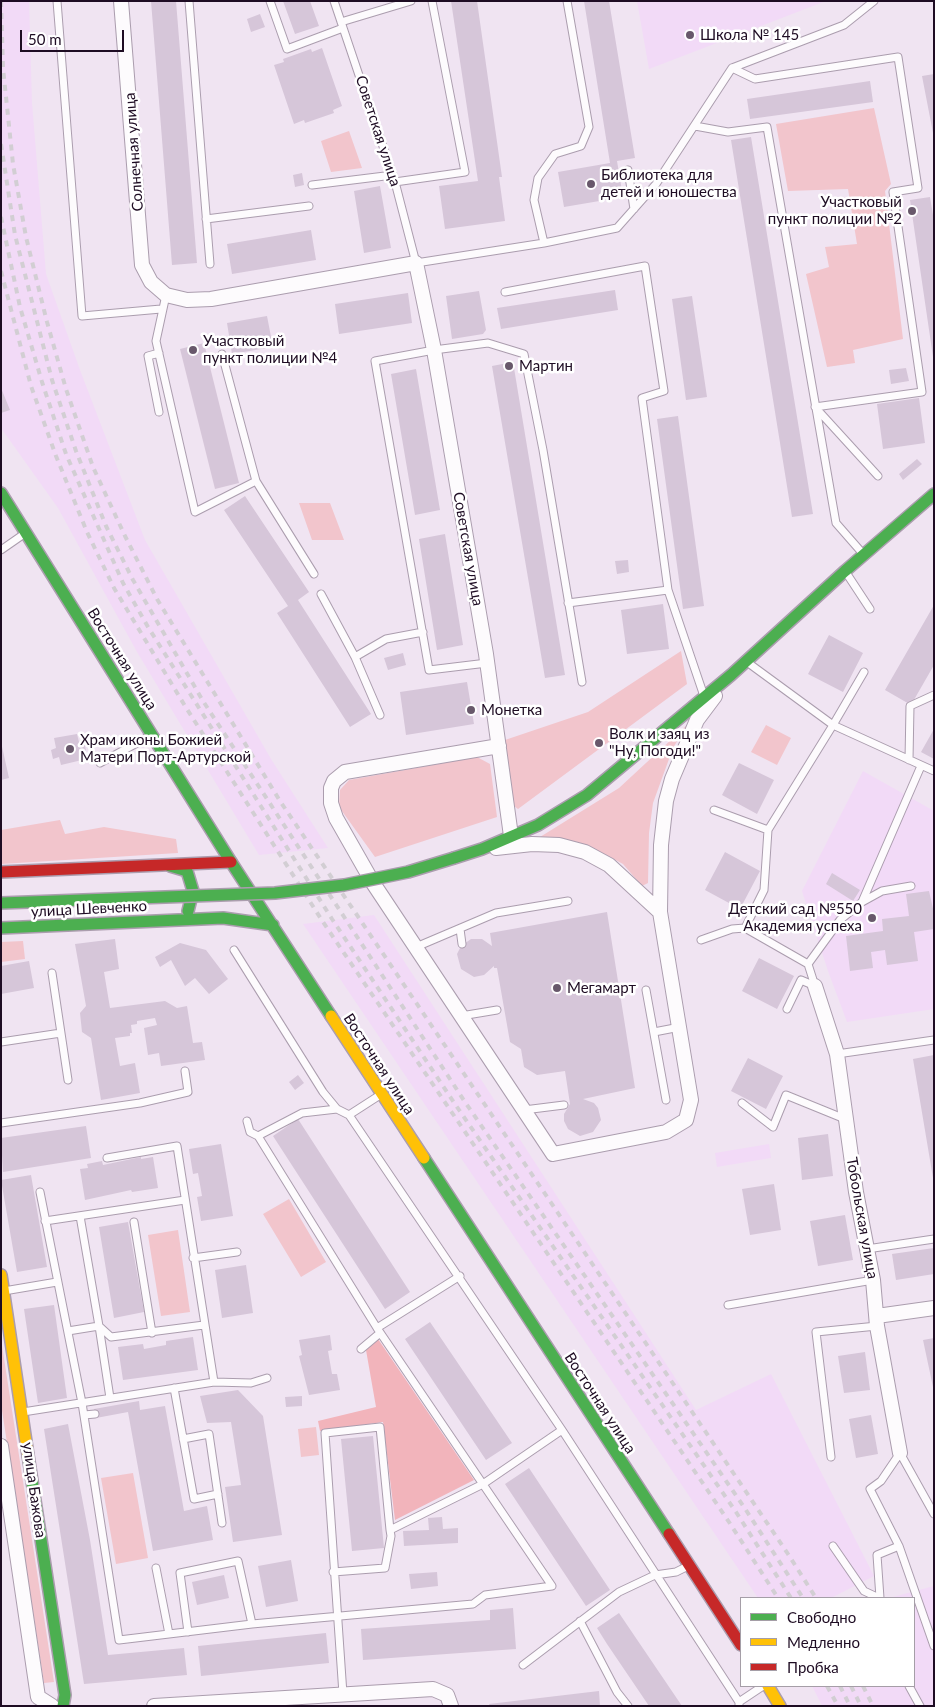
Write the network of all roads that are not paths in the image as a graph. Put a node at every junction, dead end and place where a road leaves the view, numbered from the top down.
1 (57, 1) edge
2 (121, 1) edge
3 (189, 1) edge
4 (270, 1) edge
5 (334, 1) edge
6 (411, 1) edge
7 (432, 1) edge
8 (567, 1) edge
9 (874, 1) edge
10 (342, 25) junction
11 (732, 68) junction
12 (695, 126) junction
13 (628, 170) dead end
14 (394, 178) junction
15 (312, 185) dead end
16 (310, 206) dead end
17 (634, 209) junction
18 (206, 219) junction
19 (544, 243) junction
20 (416, 263) junction
21 (210, 264) dead end
22 (505, 292) dead end
23 (166, 295) junction
24 (161, 309) junction
25 (434, 350) junction
26 (159, 353) junction
27 (222, 354) dead end
28 (815, 407) junction
29 (160, 412) dead end
30 (878, 476) dead end
31 (256, 482) junction
32 (1, 493) edge
33 (934, 494) edge
34 (26, 533) junction
35 (1, 550) edge
36 (865, 556) junction
37 (845, 571) junction
38 (314, 574) dead end
39 (668, 590) junction
40 (321, 594) dead end
41 (568, 604) junction
42 (870, 609) dead end
43 (423, 632) junction
44 (355, 657) junction
45 (746, 662) junction
46 (487, 663) junction
47 (864, 672) dead end
48 (731, 675) junction
49 (582, 682) dead end
50 (934, 695) edge
51 (704, 698) junction
52 (380, 715) dead end
53 (833, 725) junction
54 (152, 735) junction
55 (499, 746) junction
56 (909, 760) junction
57 (100, 764) dead end
58 (922, 766) junction
59 (934, 771) edge
60 (714, 810) dead end
61 (768, 830) junction
62 (511, 836) junction
63 (482, 849) junction
64 (231, 862) junction
65 (166, 865) junction
66 (1, 872) edge
67 (911, 886) dead end
68 (568, 901) dead end
69 (862, 902) junction
70 (1, 903) edge
71 (660, 912) junction
72 (177, 920) junction
73 (273, 926) junction
74 (1, 928) edge
75 (745, 928) junction
76 (460, 929) junction
77 (701, 940) dead end
78 (462, 944) dead end
79 (416, 947) junction
80 (234, 950) dead end
81 (808, 964) junction
82 (52, 974) dead end
83 (815, 986) junction
84 (646, 990) dead end
85 (787, 1009) dead end
86 (497, 1010) dead end
87 (461, 1016) junction
88 (681, 1027) junction
89 (654, 1032) junction
90 (61, 1033) junction
91 (934, 1040) edge
92 (1, 1042) edge
93 (837, 1054) junction
94 (185, 1071) dead end
95 (68, 1080) dead end
96 (381, 1094) junction
97 (666, 1100) dead end
98 (742, 1103) dead end
99 (564, 1105) dead end
100 (337, 1109) junction
101 (524, 1110) junction
102 (349, 1115) junction
103 (846, 1120) junction
104 (247, 1121) dead end
105 (1, 1124) edge
106 (258, 1136) junction
107 (107, 1158) dead end
108 (40, 1192) dead end
109 (185, 1200) junction
110 (80, 1216) junction
111 (45, 1221) junction
112 (134, 1222) dead end
113 (934, 1239) edge
114 (867, 1249) junction
115 (237, 1252) dead end
116 (193, 1258) junction
117 (1, 1275) edge
118 (460, 1276) junction
119 (873, 1280) junction
120 (57, 1282) junction
121 (4, 1291) junction
122 (728, 1305) dead end
123 (934, 1308) edge
124 (877, 1321) junction
125 (204, 1325) junction
126 (98, 1326) junction
127 (378, 1330) junction
128 (68, 1331) junction
129 (152, 1333) junction
130 (361, 1349) dead end
131 (267, 1378) dead end
132 (214, 1382) junction
133 (174, 1388) junction
134 (110, 1398) junction
135 (82, 1403) junction
136 (22, 1412) junction
137 (95, 1414) dead end
138 (84, 1416) junction
139 (562, 1430) junction
140 (183, 1439) junction
141 (1, 1446) edge
142 (900, 1453) junction
143 (831, 1457) dead end
144 (483, 1484) junction
145 (218, 1494) junction
146 (934, 1514) edge
147 (7, 1520) edge
148 (222, 1523) dead end
149 (390, 1530) junction
150 (833, 1546) dead end
151 (900, 1546) junction
152 (688, 1565) junction
153 (156, 1568) dead end
154 (333, 1572) junction
155 (655, 1575) junction
156 (878, 1597) edge
157 (880, 1597) edge
158 (337, 1617) junction
159 (580, 1621) junction
160 (252, 1624) junction
161 (188, 1632) junction
162 (169, 1634) junction
163 (740, 1643) edge
164 (934, 1646) edge
165 (523, 1665) dead end
166 (763, 1687) edge
167 (769, 1687) edge
168 (910, 1687) edge
169 (343, 1694) junction
170 (739, 1704) edge
171 (52, 1706) edge
172 (64, 1706) edge
173 (154, 1706) edge
174 (452, 1706) edge
175 (628, 1706) edge
176 (780, 1706) edge
177 (920, 1706) edge

1 - 24 lane
2 - 23 street, Солнечная улица
3 - 18 lane
4 - 10 lane
5 - 10 lane, Советская улица
6 - 10 lane
7 - 14 lane
8 - 19 lane
9 - 11 lane
10 - 14 lane, Советская улица
11 - 12 lane
11 - 28 lane
12 - 17 lane
12 - 28 lane
13 - 17 lane
14 - 15 lane
14 - 20 lane, Советская улица
16 - 18 lane
17 - 19 lane
18 - 21 lane
19 - 20 lane
20 - 23 street
20 - 25 street, Советская улица
22 - 39 lane
23 - 24 lane
24 - 26 lane
25 - 41 lane
25 - 43 lane
25 - 46 street, Советская улица
26 - 29 lane
26 - 31 lane
27 - 31 lane
28 - 30 lane
28 - 36 lane
31 - 38 lane
32 - 34 main road, Восточная улица
33 - 36 main road
34 - 35 lane
34 - 54 main road, Восточная улица
36 - 37 main road
37 - 42 lane
37 - 45 main road
39 - 41 lane
39 - 51 lane
40 - 44 lane
41 - 49 lane
43 - 44 lane
43 - 46 lane
44 - 52 lane
45 - 48 main road
45 - 53 lane
46 - 55 street, Советская улица
47 - 53 lane
48 - 51 main road
48 - 71 street
50 - 56 lane
51 - 62 main road
53 - 56 lane
53 - 61 lane
54 - 57 lane
54 - 64 main road, Восточная улица
55 - 62 street, Советская улица
55 - 79 street
56 - 58 lane
58 - 59 lane
58 - 69 lane
60 - 61 lane
61 - 75 lane
62 - 63 main road
63 - 70 main road, bridge
63 - 71 street
64 - 65 main road
64 - 73 main road, Восточная улица
65 - 66 main road
65 - 72 main road
67 - 69 lane
68 - 76 lane
69 - 81 lane
71 - 88 street
72 - 73 main road, улица Шевченко
72 - 74 main road, улица Шевченко
73 - 96 main road, Восточная улица
75 - 77 lane
75 - 81 lane
76 - 78 lane
76 - 79 lane
79 - 87 street
80 - 100 lane
81 - 83 lane
82 - 90 lane
83 - 85 lane
83 - 93 street, Тобольская улица
84 - 89 lane
86 - 87 lane
87 - 101 street
88 - 89 lane
88 - 101 street
89 - 97 lane
90 - 92 lane
90 - 95 lane
91 - 93 lane
93 - 103 street, Тобольская улица
94 - 105 lane
96 - 102 lane
96 - 152 main road, Восточная улица
98 - 103 lane
99 - 101 lane
100 - 102 lane
100 - 106 lane
102 - 118 lane
103 - 114 street, Тобольская улица
104 - 106 lane
106 - 127 lane
107 - 109 lane
108 - 111 lane
109 - 110 lane
109 - 116 lane
110 - 111 lane
110 - 126 lane
111 - 120 lane
112 - 129 lane
113 - 114 lane
114 - 119 street, Тобольская улица
115 - 116 lane
116 - 125 lane
117 - 121 main road, улица Бажова
118 - 127 lane
118 - 139 lane
119 - 122 lane
119 - 124 street, Тобольская улица
120 - 121 lane
120 - 128 lane
121 - 136 main road, улица Бажова
123 - 124 street
124 - 142 street, Тобольская улица
124 - 143 lane
125 - 129 lane
125 - 132 lane
126 - 128 lane
126 - 129 lane
126 - 134 lane
127 - 130 lane
127 - 144 lane
128 - 135 lane
131 - 132 lane
132 - 133 lane
133 - 134 lane
133 - 140 lane
134 - 135 lane
135 - 136 lane
135 - 138 lane
136 - 172 main road, улица Бажова
137 - 138 lane
138 - 162 lane
139 - 144 lane
139 - 155 lane
140 - 145 lane
140 - 145 lane
141 - 147 street, улица Бажова
142 - 146 lane
142 - 151 lane
144 - 149 lane
144 - 158 lane
145 - 148 lane
147 - 171 street, улица Бажова
149 - 154 lane
149 - 154 lane
150 - 156 lane
151 - 157 lane
151 - 164 lane
152 - 155 lane
152 - 163 main road, Восточная улица
153 - 162 lane
154 - 158 lane
155 - 159 lane
155 - 170 lane
158 - 160 lane
158 - 169 lane
159 - 165 lane
159 - 175 lane
160 - 161 lane
160 - 161 lane
161 - 162 lane
166 - 170 lane
167 - 176 main road
168 - 177 lane
169 - 173 street
169 - 174 street

